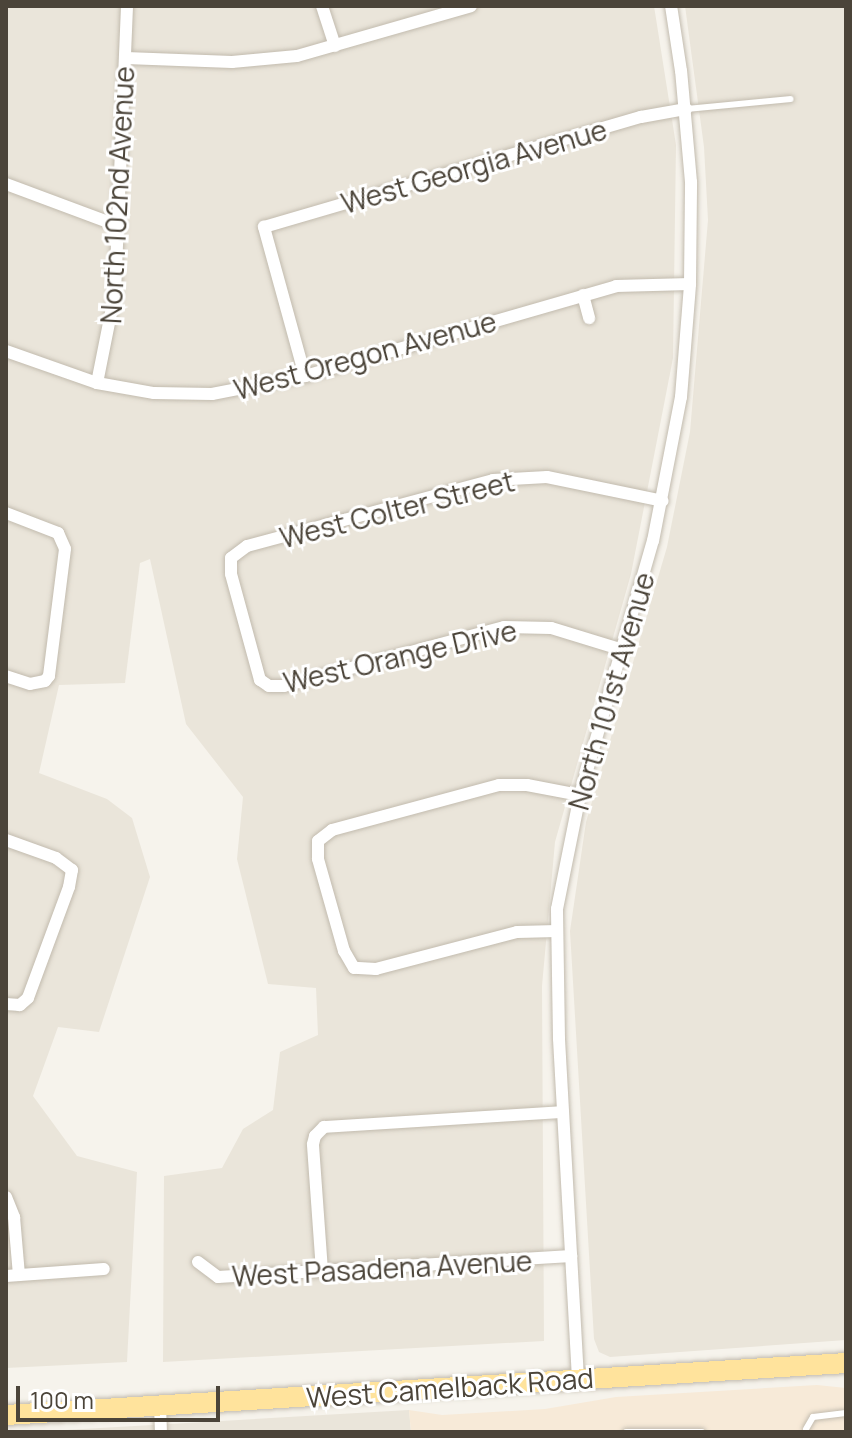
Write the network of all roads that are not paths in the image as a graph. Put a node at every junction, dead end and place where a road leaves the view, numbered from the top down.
1 (127, 6) edge
2 (322, 6) edge
3 (471, 6) edge
4 (671, 6) edge
5 (335, 46) junction
6 (126, 58) junction
7 (791, 99) dead end
8 (686, 109) junction
9 (6, 184) edge
10 (119, 226) junction
11 (690, 284) junction
12 (583, 295) junction
13 (589, 318) dead end
14 (6, 351) edge
15 (305, 376) junction
16 (97, 383) junction
17 (663, 501) junction
18 (6, 513) edge
19 (623, 650) junction
20 (6, 676) edge
21 (269, 686) joint
22 (580, 795) junction
23 (6, 840) edge
24 (557, 931) junction
25 (13, 1005) edge
26 (563, 1112) junction
27 (6, 1197) edge
28 (571, 1256) junction
29 (198, 1262) dead end
30 (104, 1269) dead end
31 (322, 1271) junction
32 (13, 1275) edge
33 (846, 1363) edge
34 (578, 1379) junction
35 (160, 1405) junction
36 (846, 1413) edge
37 (6, 1415) edge
38 (806, 1429) dead end
39 (692, 1431) edge
40 (161, 1432) edge
41 (626, 1432) edge
42 (702, 1432) edge

1 - 6 street, North 102nd Avenue
2 - 5 street
3 - 5 street
4 - 8 street, North 101st Avenue
5 - 6 street
6 - 10 street, North 102nd Avenue
7 - 8 lane
8 - 11 street, North 101st Avenue
8 - 15 street, West Georgia Avenue
9 - 10 street
10 - 16 street, North 102nd Avenue
11 - 12 street, West Oregon Avenue
11 - 17 street, North 101st Avenue
12 - 13 street
12 - 15 street, West Oregon Avenue
14 - 16 street, West Oregon Avenue
15 - 16 street, West Oregon Avenue
17 - 19 street, North 101st Avenue
17 - 21 street, West Colter Street
18 - 20 street
19 - 21 street, West Orange Drive
19 - 22 street, North 101st Avenue
22 - 24 street, North 101st Avenue
22 - 24 street
23 - 25 street
24 - 26 street, North 101st Avenue
26 - 28 street, North 101st Avenue
26 - 31 street
27 - 32 street
28 - 31 street, West Pasadena Avenue
28 - 34 street, North 101st Avenue
29 - 31 street, West Pasadena Avenue
30 - 32 street
33 - 34 main road, West Camelback Road
34 - 35 main road, West Camelback Road
35 - 37 main road, West Camelback Road
35 - 40 street
36 - 38 lane
39 - 41 lane
39 - 42 lane

